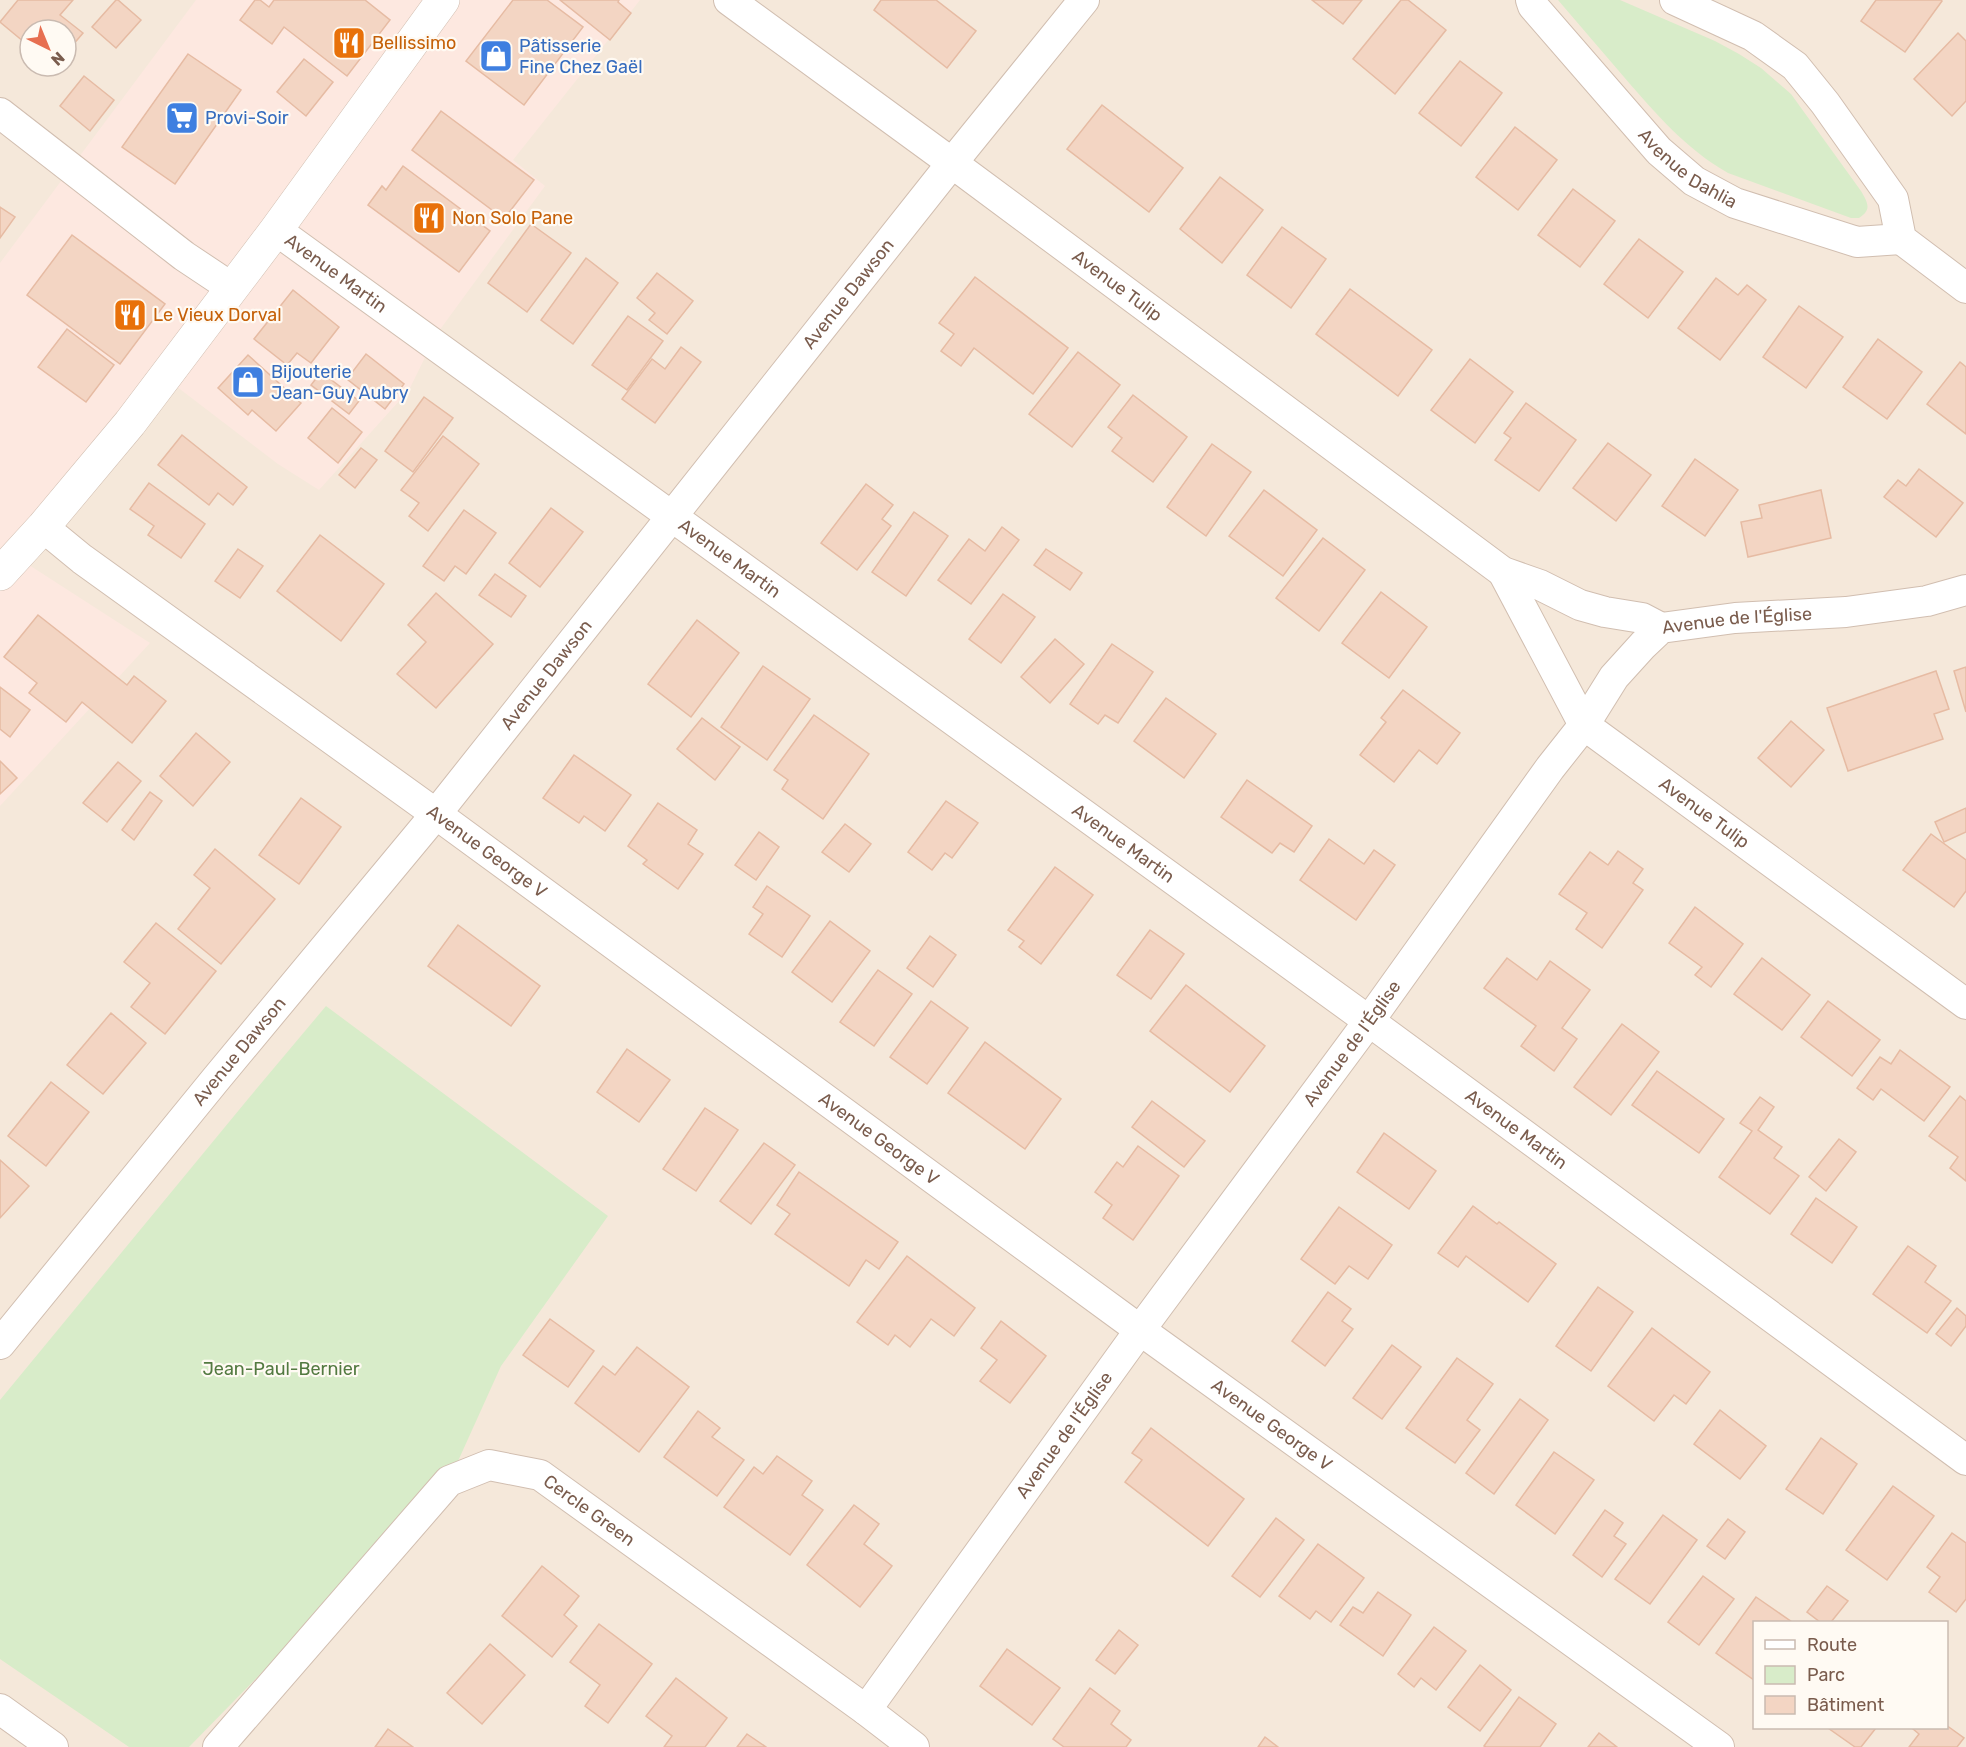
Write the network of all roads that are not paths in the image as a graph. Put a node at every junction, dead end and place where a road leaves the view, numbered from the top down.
1 (443, 0) edge
2 (729, 0) edge
3 (1084, 0) edge
4 (1531, 0) edge
5 (1675, 0) edge
6 (0, 113) edge
7 (952, 163) junction
8 (276, 230) junction
9 (1901, 239) junction
10 (232, 288) junction
11 (1966, 288) edge
12 (672, 517) junction
13 (42, 527) junction
14 (1503, 572) junction
15 (0, 574) edge
16 (1966, 590) edge
17 (1661, 628) junction
18 (1584, 724) junction
19 (436, 814) junction
20 (1966, 1004) edge
21 (1369, 1021) junction
22 (1140, 1330) junction
23 (0, 1344) edge
24 (1966, 1460) edge
25 (0, 1709) edge
26 (866, 1710) junction
27 (53, 1747) edge
28 (218, 1747) edge
29 (914, 1747) edge
30 (1719, 1747) edge

1 - 8 street
2 - 7 street, Avenue Tulip
3 - 7 street, Avenue Dawson
4 - 9 street, Avenue Dahlia
5 - 9 street
6 - 10 street
7 - 12 street, Avenue Dawson
7 - 14 street, Avenue Tulip
8 - 10 street
8 - 12 street, Avenue Martin
9 - 11 street
10 - 13 street
12 - 19 street, Avenue Dawson
12 - 21 street, Avenue Martin
13 - 15 street
13 - 19 street, Avenue George V
14 - 17 street, Avenue Tulip
14 - 18 street, Avenue Tulip
16 - 17 street, Avenue de l'Église
17 - 18 street, Avenue de l'Église
18 - 20 street, Avenue Tulip
18 - 21 street, Avenue de l'Église
19 - 22 street, Avenue George V
19 - 23 street, Avenue Dawson
21 - 22 street, Avenue de l'Église
21 - 24 street, Avenue Martin
22 - 26 street, Avenue de l'Église
22 - 30 street, Avenue George V
25 - 27 street
26 - 28 street, Cercle Green
26 - 29 street, Cercle Green

